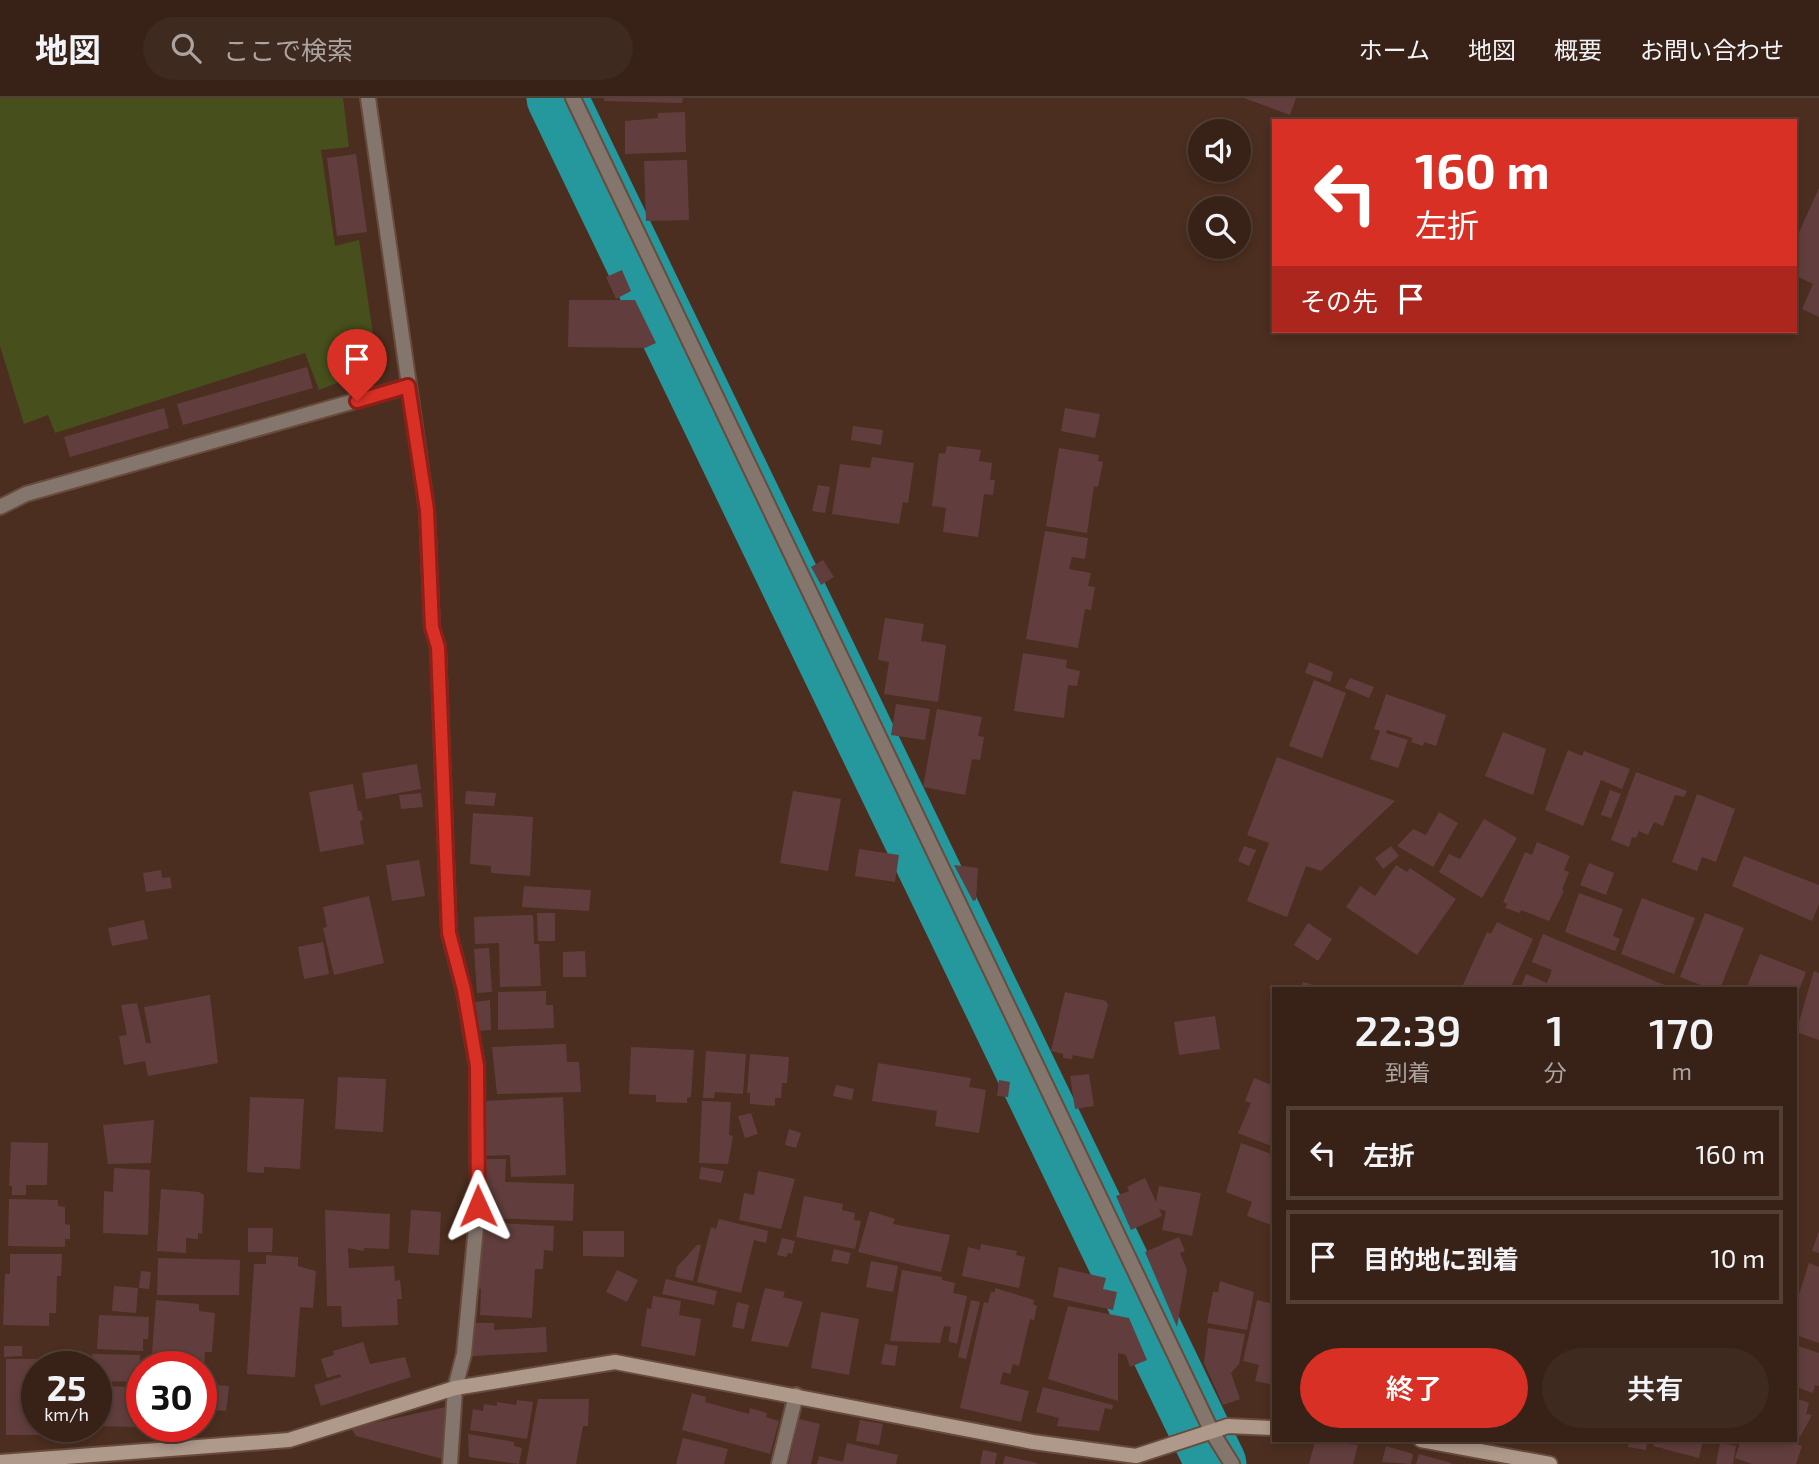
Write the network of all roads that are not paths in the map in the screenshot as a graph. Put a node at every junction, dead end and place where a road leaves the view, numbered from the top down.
1 (368, 98) edge
2 (573, 98) edge
3 (408, 386) junction
4 (0, 508) edge
5 (455, 1388) junction
6 (796, 1395) junction
7 (1272, 1428) edge
8 (1212, 1432) junction
9 (1432, 1442) edge
10 (1134, 1460) edge
11 (0, 1462) edge
12 (450, 1464) edge
13 (779, 1464) edge
14 (1232, 1464) edge
15 (1550, 1464) edge

1 - 3 street
2 - 8 street
3 - 4 street
3 - 5 street
5 - 6 street
5 - 11 street
5 - 12 street
6 - 10 street
6 - 13 street
7 - 8 street
8 - 10 street
8 - 14 street
9 - 15 street

